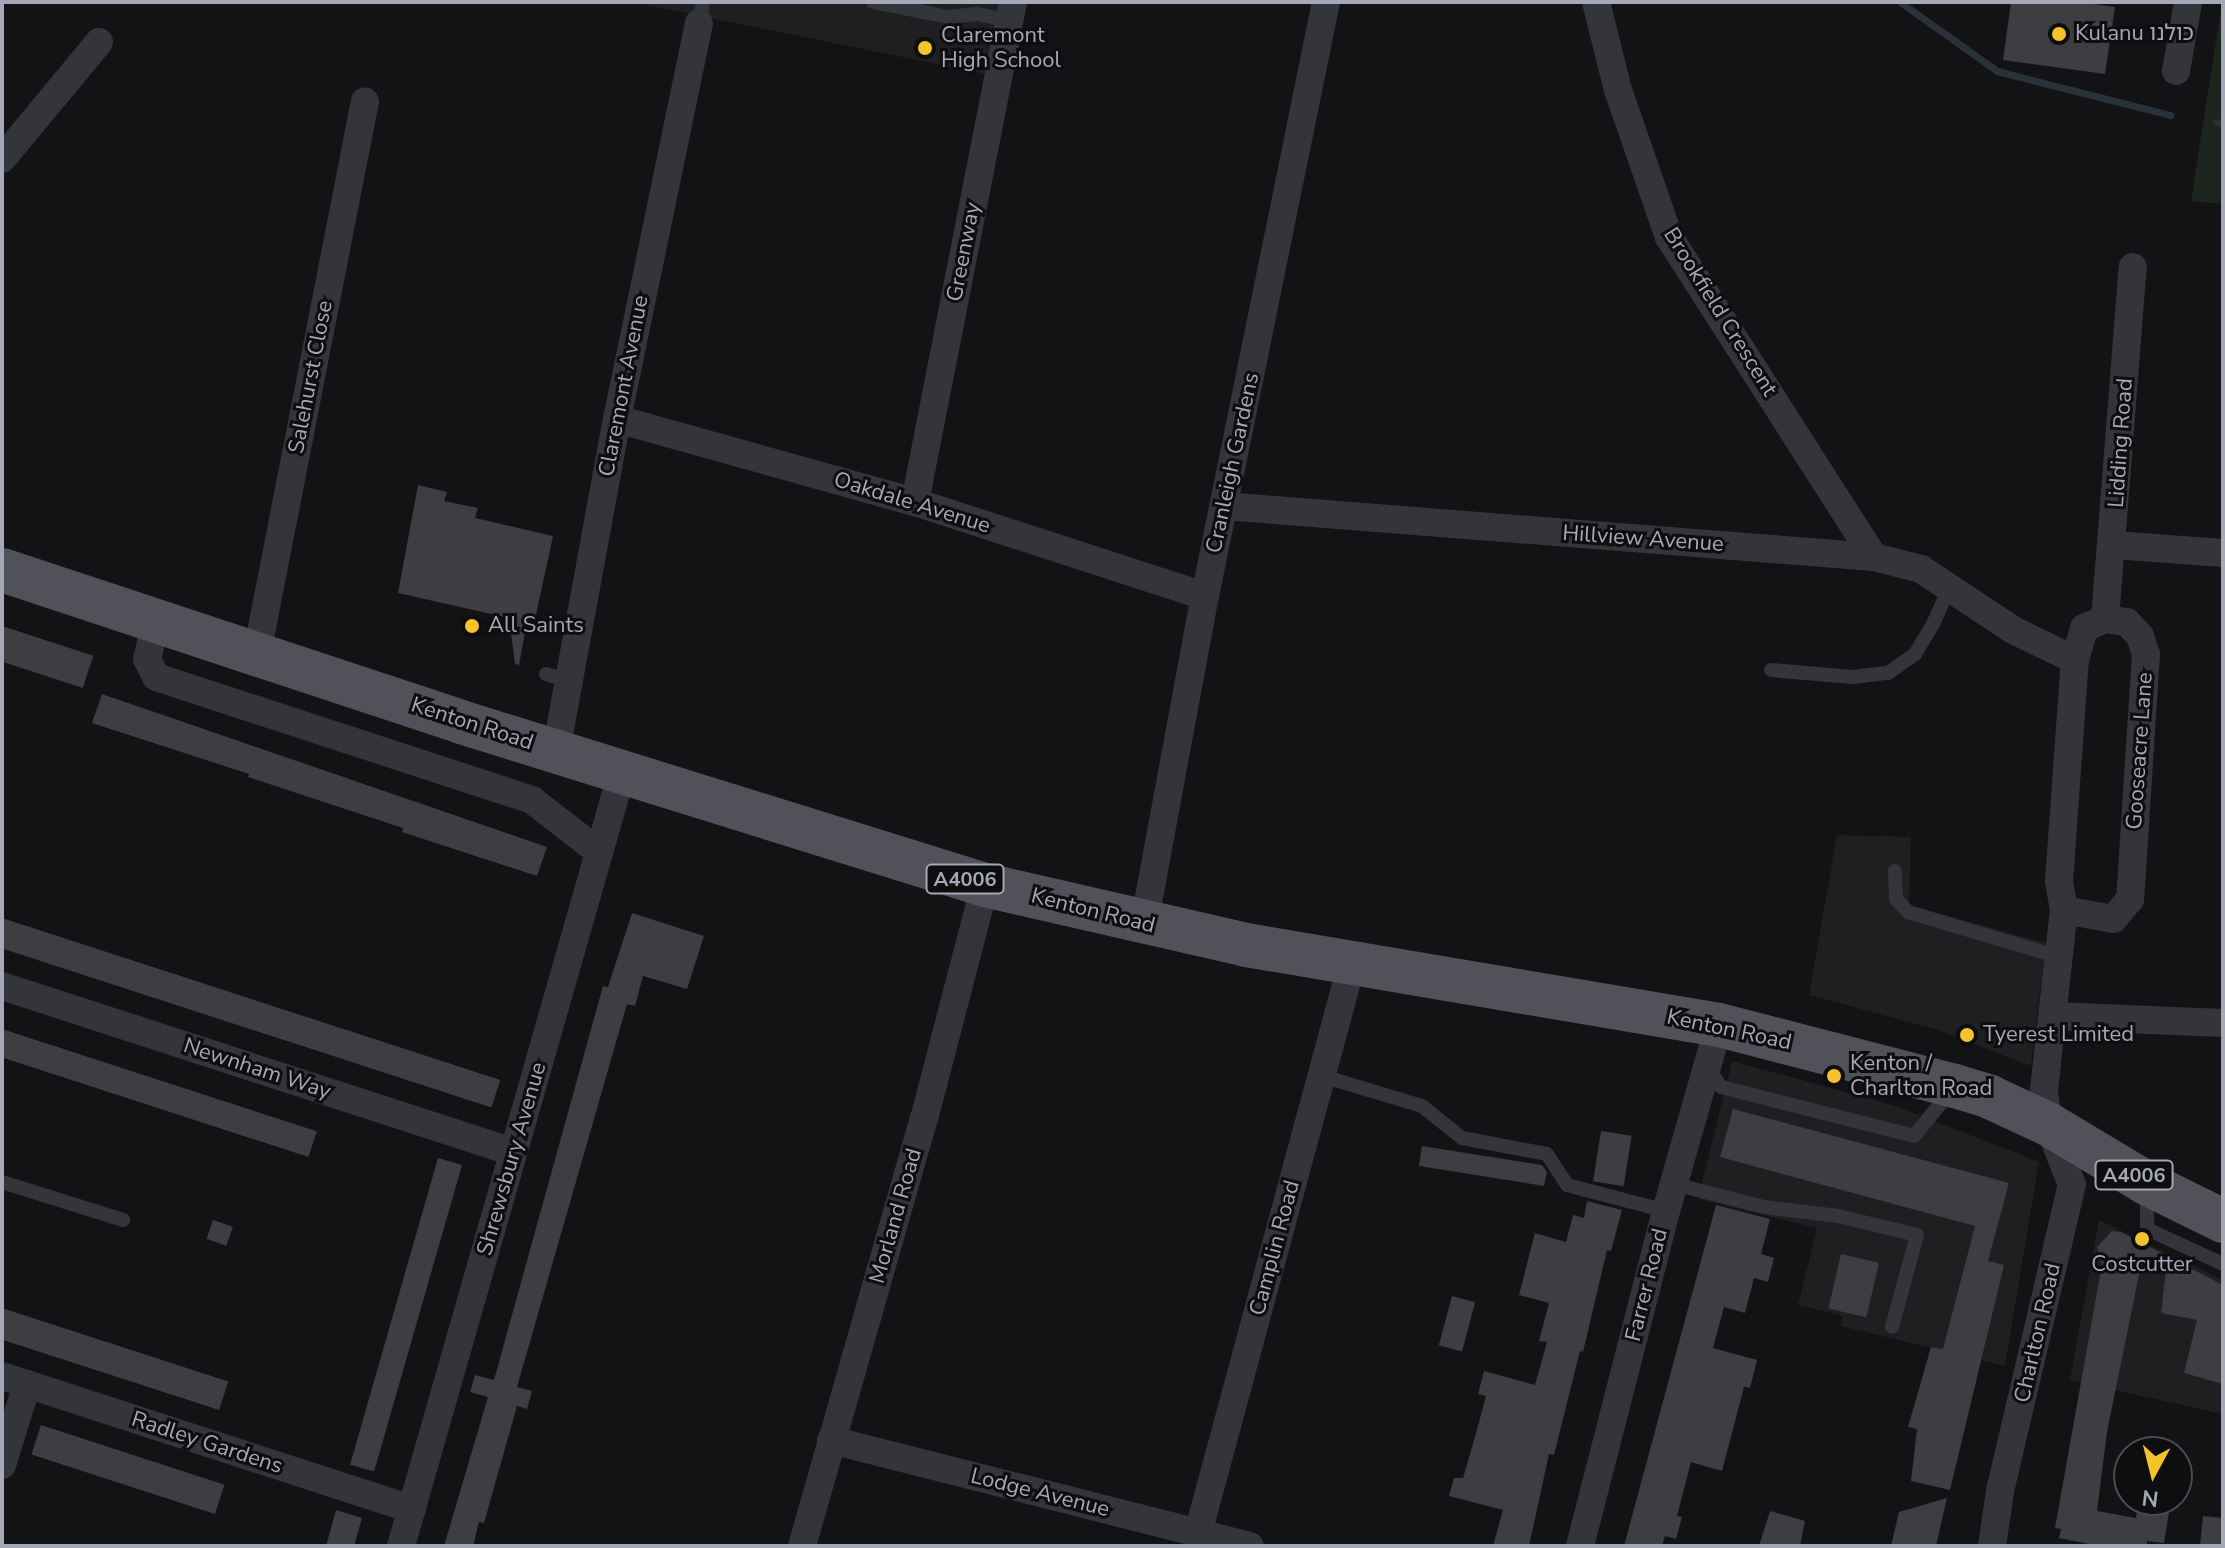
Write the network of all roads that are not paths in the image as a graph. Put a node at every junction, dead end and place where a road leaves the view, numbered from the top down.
1 (873, 2) edge
2 (1326, 2) edge
3 (1596, 2) edge
4 (2188, 2) edge
5 (1011, 11) edge
6 (701, 13) edge
7 (99, 42) dead end
8 (2176, 71) dead end
9 (365, 101) dead end
10 (2, 159) edge
11 (2133, 267) dead end
12 (617, 419) junction
13 (915, 502) junction
14 (1224, 506) junction
15 (2113, 545) junction
16 (2223, 553) edge
17 (1874, 557) junction
18 (2, 570) edge
19 (1950, 586) junction
20 (1205, 596) junction
21 (156, 621) junction
22 (2094, 623) junction
23 (2040, 640) junction
24 (257, 653) junction
25 (2075, 660) junction
26 (1771, 670) dead end
27 (556, 751) junction
28 (622, 772) junction
29 (599, 852) junction
30 (1895, 871) dead end
31 (985, 885) junction
32 (2064, 910) junction
33 (1144, 924) junction
34 (2059, 957) junction
35 (1352, 963) junction
36 (2, 986) edge
37 (2054, 1016) junction
38 (2223, 1023) edge
39 (1719, 1025) junction
40 (1708, 1066) junction
41 (1322, 1076) junction
42 (1955, 1086) junction
43 (2048, 1124) junction
44 (513, 1152) junction
45 (2, 1182) edge
46 (2146, 1183) junction
47 (1670, 1197) junction
48 (123, 1220) dead end
49 (2223, 1221) edge
50 (2223, 1264) edge
51 (1892, 1327) dead end
52 (14, 1380) edge
53 (831, 1440) junction
54 (2, 1465) edge
55 (412, 1509) junction
56 (1198, 1533) junction
57 (401, 1546) edge
58 (802, 1546) edge
59 (1250, 1546) edge
60 (1580, 1546) edge
61 (1992, 1546) edge

1 - 5 lane
2 - 14 street, Cranleigh Gardens
3 - 17 street, Brookfield Crescent
4 - 8 street
5 - 13 street, Greenway
6 - 12 street, Claremont Avenue
7 - 10 street
9 - 24 street, Salehurst Close
11 - 15 street, Lidding Road
12 - 13 street, Oakdale Avenue
12 - 27 street, Claremont Avenue
13 - 20 street, Oakdale Avenue
14 - 17 street, Hillview Avenue
14 - 20 street, Cranleigh Gardens
15 - 16 street
15 - 22 street, Lidding Road
17 - 19 street, Hillview Avenue
18 - 21 main road, Kenton Road / A4006
19 - 23 street, Hillview Avenue
19 - 26 lane
20 - 33 street, Cranleigh Gardens
21 - 24 main road, Kenton Road / A4006
21 - 29 street
22 - 23 street
22 - 25 street
22 - 32 street, Gooseacre Lane
23 - 25 street, Hillview Avenue
24 - 27 main road, Kenton Road / A4006
25 - 32 street
27 - 28 main road, Kenton Road / A4006
28 - 29 street, Shrewsbury Avenue
28 - 31 main road, Kenton Road / A4006
29 - 44 street, Shrewsbury Avenue
30 - 34 lane
31 - 33 main road, Kenton Road / A4006
31 - 53 street, Morland Road
32 - 34 street
33 - 35 main road, Kenton Road / A4006
34 - 37 street
35 - 39 main road, Kenton Road / A4006
35 - 41 street, Camplin Road
36 - 44 street, Newnham Way
37 - 38 street
37 - 43 street
39 - 40 street, Farrer Road
39 - 42 main road, Kenton Road / A4006
40 - 42 lane
40 - 47 street, Farrer Road
41 - 47 lane
41 - 56 street, Camplin Road
42 - 43 main road, Kenton Road / A4006
43 - 46 main road, A4006
43 - 61 street, Charlton Road
44 - 55 street, Shrewsbury Avenue
45 - 48 lane
46 - 49 main road, A4006
46 - 50 lane
47 - 51 lane
47 - 60 street, Farrer Road
52 - 54 street
52 - 55 street, Radley Gardens
53 - 56 street, Lodge Avenue
53 - 58 street, Morland Road
55 - 57 street, Shrewsbury Avenue
56 - 59 street, Lodge Avenue

